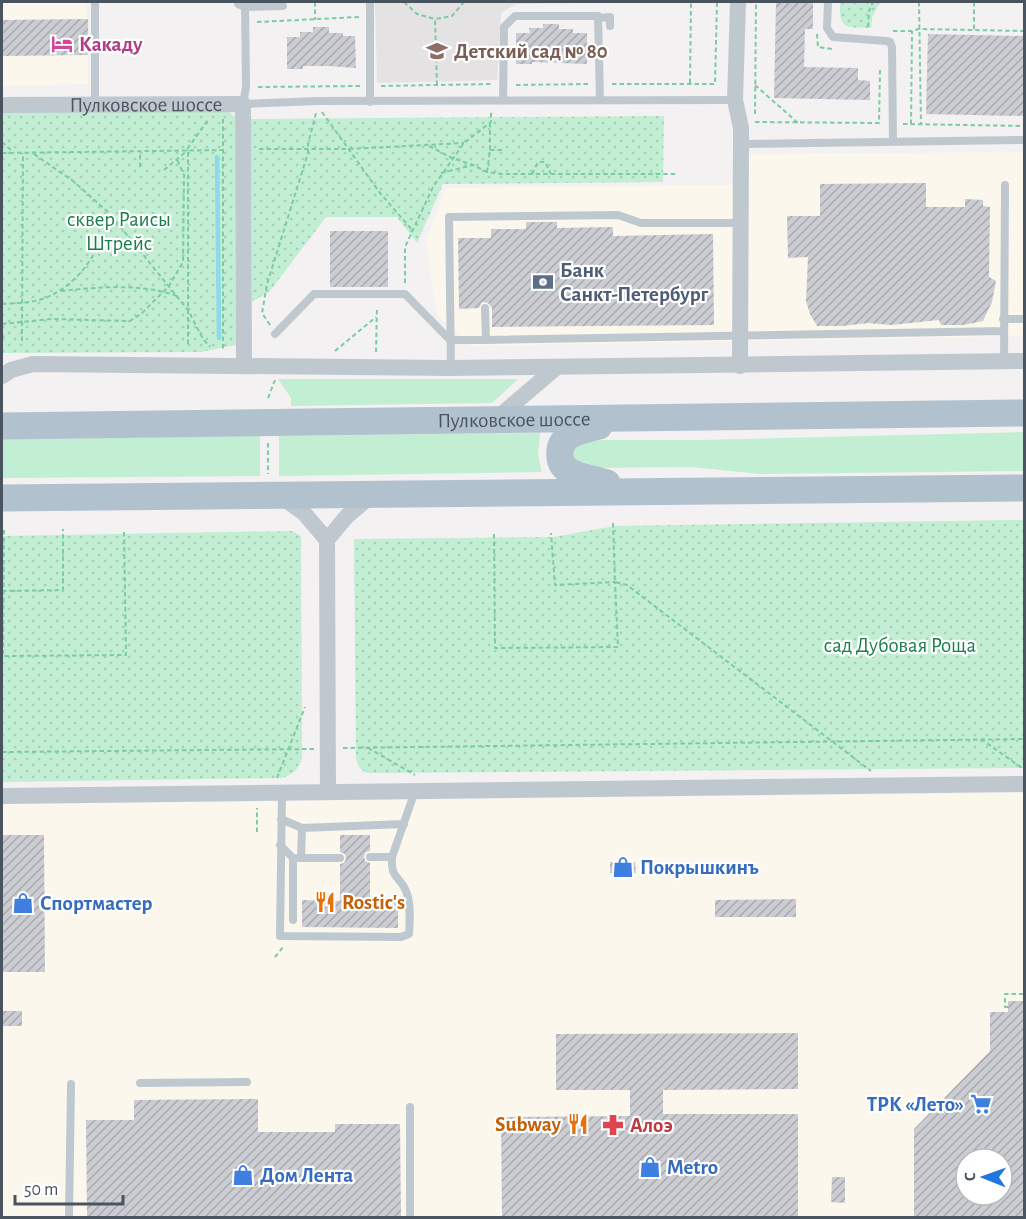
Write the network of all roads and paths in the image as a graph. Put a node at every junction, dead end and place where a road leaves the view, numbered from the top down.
1 (95, 2) edge
2 (315, 2) edge
3 (370, 2) edge
4 (403, 2) edge
5 (412, 2) edge
6 (464, 2) edge
7 (489, 2) edge
8 (691, 2) edge
9 (717, 2) edge
10 (738, 2) edge
11 (756, 2) edge
12 (828, 2) edge
13 (873, 2) edge
14 (920, 2) edge
15 (974, 2) edge
16 (242, 4) edge
17 (263, 4) edge
18 (283, 6) dead end
19 (435, 18) junction
20 (599, 18) junction
21 (315, 20) junction
22 (344, 20) dead end
23 (610, 26) dead end
24 (254, 28) dead end
25 (919, 29) junction
26 (867, 30) dead end
27 (974, 30) junction
28 (817, 31) dead end
29 (890, 31) dead end
30 (912, 31) junction
31 (1024, 31) edge
32 (835, 49) dead end
33 (880, 68) dead end
34 (259, 82) dead end
35 (600, 83) junction
36 (503, 84) junction
37 (690, 84) junction
38 (437, 85) junction
39 (756, 85) junction
40 (370, 86) junction
41 (264, 87) junction
42 (317, 87) junction
43 (244, 95) junction
44 (735, 99) junction
45 (600, 100) junction
46 (690, 100) junction
47 (318, 101) junction
48 (491, 101) junction
49 (503, 101) junction
50 (370, 102) junction
51 (223, 104) junction
52 (2, 105) edge
53 (95, 105) junction
54 (490, 122) junction
55 (747, 122) junction
56 (798, 123) junction
57 (879, 123) junction
58 (893, 123) junction
59 (911, 124) junction
60 (921, 124) junction
61 (1024, 126) edge
62 (1024, 140) edge
63 (2, 142) edge
64 (893, 142) junction
65 (741, 144) junction
66 (429, 146) dead end
67 (188, 150) junction
68 (490, 150) junction
69 (505, 150) dead end
70 (140, 151) dead end
71 (32, 152) dead end
72 (14, 153) dead end
73 (23, 153) dead end
74 (452, 158) junction
75 (177, 159) junction
76 (473, 165) junction
77 (140, 167) dead end
78 (164, 170) dead end
79 (487, 172) junction
80 (441, 173) junction
81 (532, 174) junction
82 (551, 174) junction
83 (678, 174) dead end
84 (1005, 184) dead end
85 (110, 214) junction
86 (741, 224) junction
87 (412, 231) junction
88 (169, 286) junction
89 (59, 291) junction
90 (163, 291) junction
91 (405, 294) junction
92 (177, 296) junction
93 (22, 303) junction
94 (2, 304) edge
95 (376, 307) dead end
96 (485, 308) dead end
97 (188, 310) junction
98 (376, 316) junction
99 (1003, 319) junction
100 (1024, 319) edge
101 (22, 322) junction
102 (2, 324) edge
103 (1003, 331) junction
104 (2, 334) edge
105 (275, 334) joint
106 (740, 335) junction
107 (450, 340) junction
108 (486, 340) junction
109 (5, 341) dead end
110 (22, 341) dead end
111 (188, 344) dead end
112 (210, 347) dead end
113 (223, 350) dead end
114 (376, 352) dead end
115 (333, 353) dead end
116 (1004, 361) junction
117 (1024, 361) edge
118 (244, 366) junction
119 (740, 366) junction
120 (557, 367) junction
121 (451, 368) junction
122 (2, 376) edge
123 (1024, 413) edge
124 (623, 418) junction
125 (496, 419) junction
126 (2, 426) edge
127 (268, 436) dead end
128 (274, 486) junction
129 (1024, 488) edge
130 (634, 492) junction
131 (373, 494) junction
132 (2, 498) edge
133 (613, 523) dead end
134 (63, 529) dead end
135 (124, 529) dead end
136 (4, 530) dead end
137 (550, 533) dead end
138 (494, 534) dead end
139 (327, 540) junction
140 (615, 582) junction
141 (2, 590) edge
142 (305, 707) dead end
143 (981, 739) junction
144 (1024, 739) edge
145 (831, 741) junction
146 (350, 747) dead end
147 (367, 747) junction
148 (289, 749) junction
149 (306, 749) dead end
150 (2, 752) edge
151 (1024, 770) edge
152 (872, 772) dead end
153 (416, 784) junction
154 (1024, 784) edge
155 (279, 787) junction
156 (328, 792) junction
157 (2, 796) edge
158 (281, 819) junction
159 (404, 824) junction
160 (302, 828) junction
161 (280, 845) junction
162 (392, 857) junction
163 (297, 858) junction
164 (340, 858) dead end
165 (370, 858) dead end
166 (293, 920) dead end
167 (1024, 994) edge
168 (1008, 1007) dead end
169 (246, 1082) dead end
170 (140, 1083) dead end
171 (71, 1084) dead end
172 (410, 1107) dead end
173 (69, 1218) edge
174 (410, 1218) edge

1 - 53 lane
2 - 21 path
3 - 4 path
3 - 40 lane
4 - 19 path
5 - 6 path
6 - 7 path
6 - 19 path
8 - 37 path
9 - 37 path
10 - 44 street
11 - 39 path
12 - 58 lane
13 - 26 path
14 - 25 path
15 - 27 path
16 - 17 lane
16 - 43 lane
17 - 18 lane
19 - 38 path
20 - 23 lane
20 - 35 lane
20 - 36 lane
21 - 22 path
21 - 24 path
25 - 27 path
25 - 30 path
25 - 60 path
27 - 31 path
28 - 32 path
29 - 30 path
30 - 59 path
33 - 57 path
34 - 41 path
35 - 36 path
35 - 37 path
35 - 45 lane
36 - 49 lane
37 - 46 path
38 - 40 path
38 - 48 path
39 - 55 path
39 - 56 path
40 - 42 path
40 - 50 lane
41 - 42 path
41 - 43 path
42 - 47 path
43 - 47 lane
43 - 51 street, Пулковское шоссе
43 - 118 street, Пулковское шоссе
44 - 46 lane
44 - 55 street
45 - 46 lane
45 - 49 lane
47 - 50 lane
48 - 49 lane
48 - 50 lane
48 - 54 path
51 - 53 street, Пулковское шоссе
51 - 67 path
51 - 113 path
52 - 53 street, Пулковское шоссе
54 - 68 path
54 - 74 path
55 - 56 path
55 - 65 street
56 - 57 path
57 - 58 path
58 - 59 path
58 - 64 lane
59 - 60 path
60 - 61 path
62 - 64 lane
63 - 72 path
64 - 65 lane
65 - 86 street
66 - 74 path
67 - 75 path
67 - 97 path
68 - 69 path
68 - 79 path
70 - 77 path
71 - 85 path
73 - 93 path
74 - 76 path
74 - 80 path
75 - 78 path
75 - 88 path
76 - 79 path
76 - 80 path
79 - 81 path
80 - 87 path
81 - 82 path
81 - 82 path
82 - 83 path
84 - 99 lane
85 - 88 path
85 - 89 path
86 - 106 street
86 - 107 lane
87 - 91 path
87 - 105 path
88 - 90 path
88 - 92 path
89 - 90 path
89 - 93 path
90 - 92 path
90 - 101 path
91 - 105 lane
91 - 107 lane
92 - 97 path
93 - 94 path
93 - 101 path
95 - 98 path
96 - 108 lane
97 - 111 path
97 - 112 path
98 - 114 path
98 - 115 path
99 - 100 lane
99 - 103 lane
101 - 102 path
101 - 110 path
103 - 106 lane
103 - 116 lane
104 - 109 path
106 - 108 lane
106 - 119 street
107 - 108 lane
107 - 121 lane
116 - 117 street
116 - 119 street
118 - 121 street
118 - 122 street
119 - 120 street
120 - 121 street
120 - 125 street
123 - 124 main road, Пулковское шоссе
124 - 125 main road, Пулковское шоссе
124 - 130 main road
125 - 126 main road, Пулковское шоссе
127 - 128 path
128 - 131 main road
128 - 132 main road
128 - 139 street
129 - 130 main road
130 - 131 main road
131 - 139 street
133 - 140 path
134 - 141 path
135 - 141 path
136 - 141 path
137 - 140 path
138 - 140 path
139 - 156 street
140 - 145 path
142 - 148 path
143 - 144 path
143 - 145 path
143 - 151 path
145 - 147 path
145 - 152 path
146 - 147 path
147 - 153 path
148 - 149 path
148 - 150 path
148 - 155 path
153 - 154 street
153 - 156 street
153 - 159 lane
155 - 156 street
155 - 157 street
155 - 158 lane
158 - 160 lane
158 - 161 lane
159 - 160 lane
159 - 162 lane
160 - 163 lane
161 - 162 lane
161 - 163 lane
162 - 165 lane
163 - 164 lane
163 - 166 lane
167 - 168 path
169 - 170 lane
171 - 173 lane
172 - 174 lane

